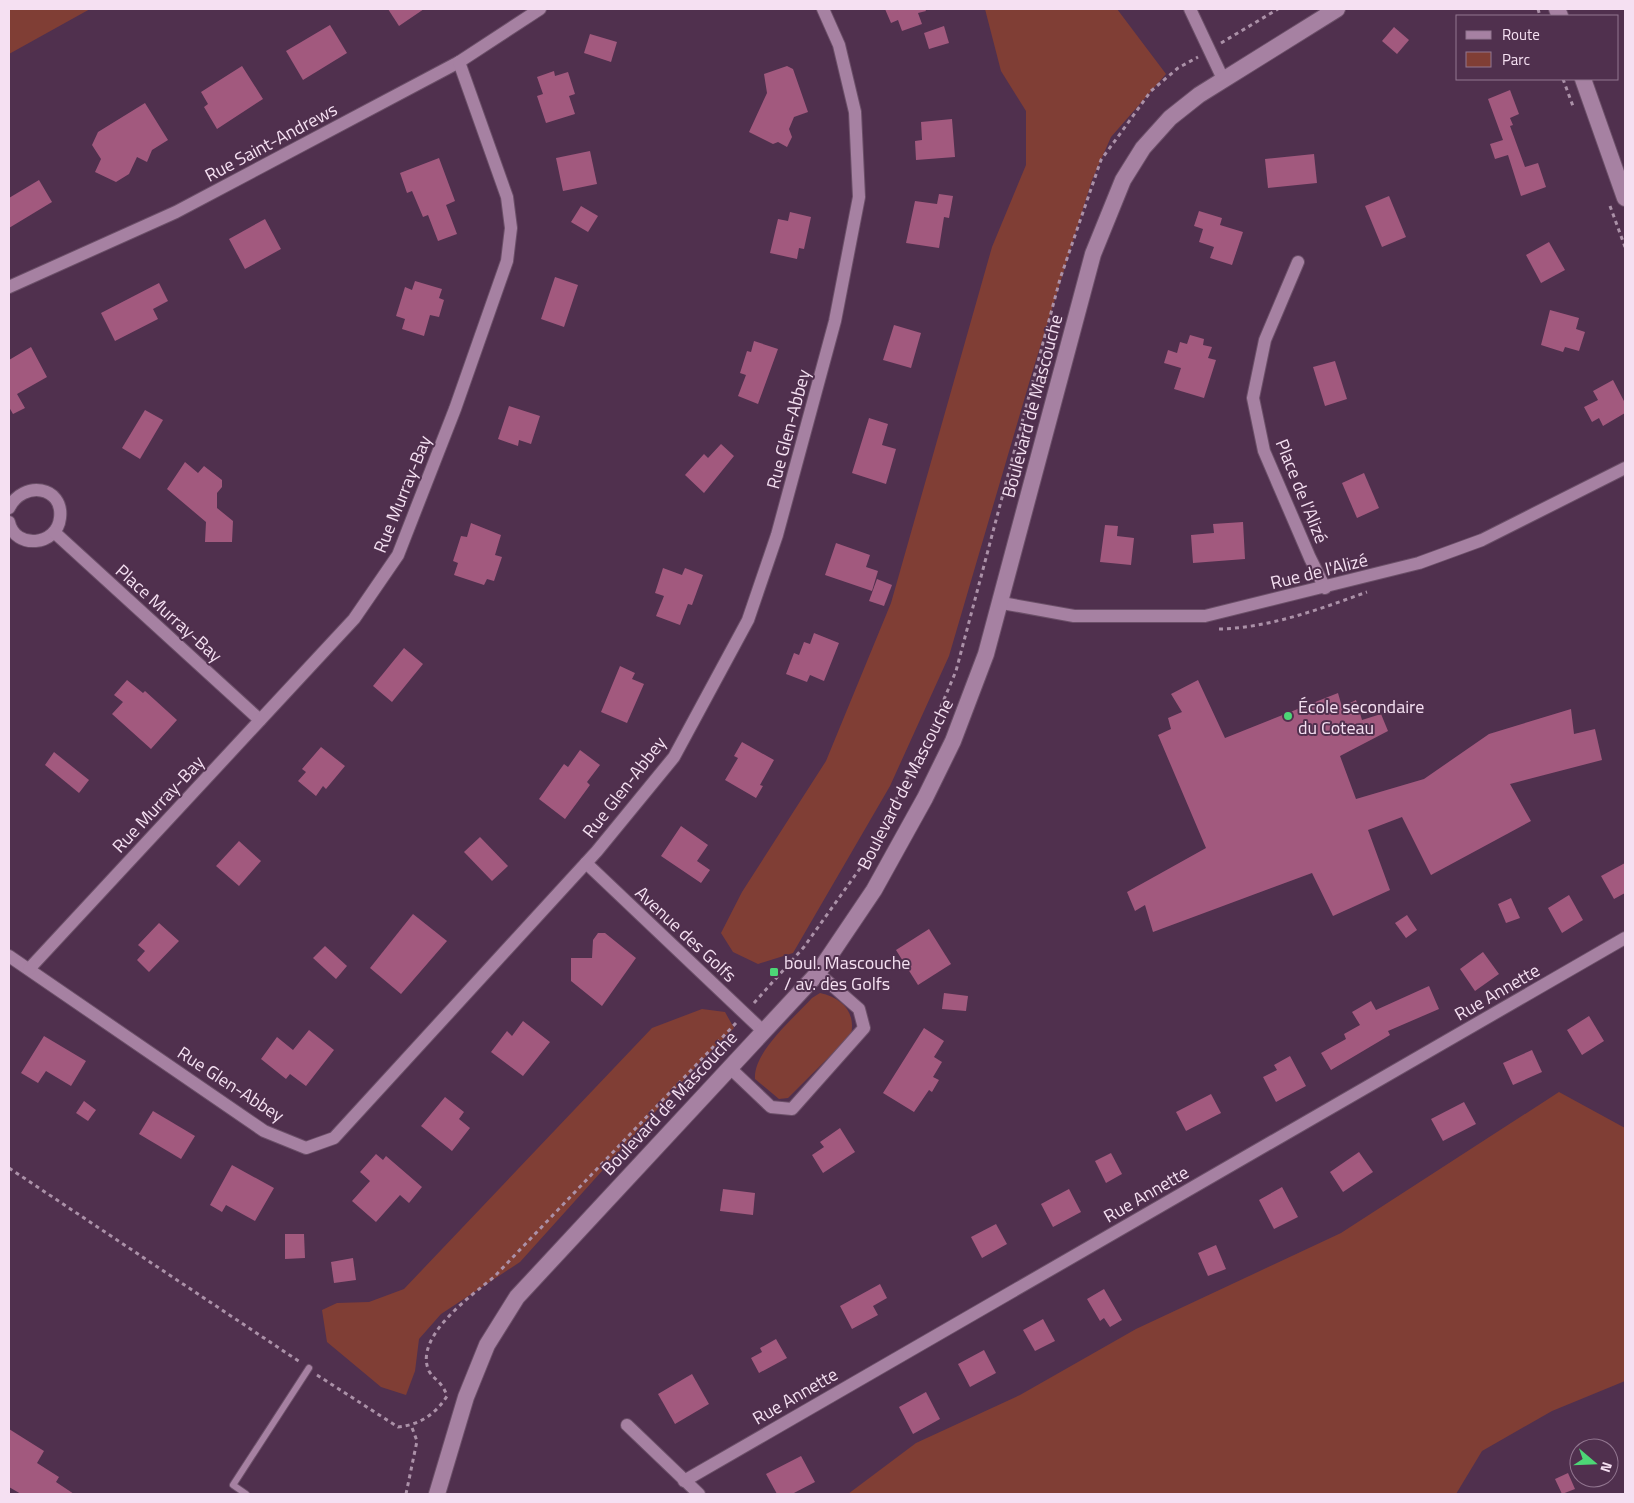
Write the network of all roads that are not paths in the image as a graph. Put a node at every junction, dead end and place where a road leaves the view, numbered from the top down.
1 (540, 9) edge
2 (823, 9) edge
3 (1190, 9) edge
4 (1337, 9) edge
5 (459, 62) junction
6 (1223, 79) junction
7 (1583, 80) edge
8 (1625, 198) edge
9 (1298, 262) dead end
10 (9, 287) edge
11 (1625, 468) edge
12 (9, 508) edge
13 (9, 522) edge
14 (54, 532) junction
15 (1325, 588) junction
16 (1002, 603) junction
17 (260, 720) junction
18 (586, 863) junction
19 (1625, 938) edge
20 (9, 956) edge
21 (29, 969) junction
22 (818, 973) junction
23 (763, 1031) junction
24 (730, 1068) junction
25 (309, 1368) road end
26 (627, 1425) dead end
27 (684, 1480) junction
28 (246, 1494) edge
29 (437, 1494) edge
30 (699, 1494) edge

1 - 5 street, Rue Saint-Andrews
2 - 18 street, Rue Glen-Abbey
3 - 6 street
4 - 6 street, Boulevard de Mascouche
5 - 10 street, Rue Saint-Andrews
5 - 17 street, Rue Murray-Bay
6 - 16 street, Boulevard de Mascouche
7 - 8 street
9 - 15 street, Place de l'Alizé
11 - 15 street, Rue de l'Alizé
12 - 14 street
13 - 14 street
14 - 17 street, Place Murray-Bay
15 - 16 street, Rue de l'Alizé
16 - 22 street, Boulevard de Mascouche
17 - 21 street, Rue Murray-Bay
18 - 21 street, Rue Glen-Abbey
18 - 23 street, Avenue des Golfs
19 - 27 street, Rue Annette
20 - 21 street, Rue Glen-Abbey
22 - 23 street, Boulevard de Mascouche
22 - 24 street
23 - 24 street, Boulevard de Mascouche
24 - 29 street, Boulevard de Mascouche
25 - 28 lane
26 - 27 street
27 - 30 street

